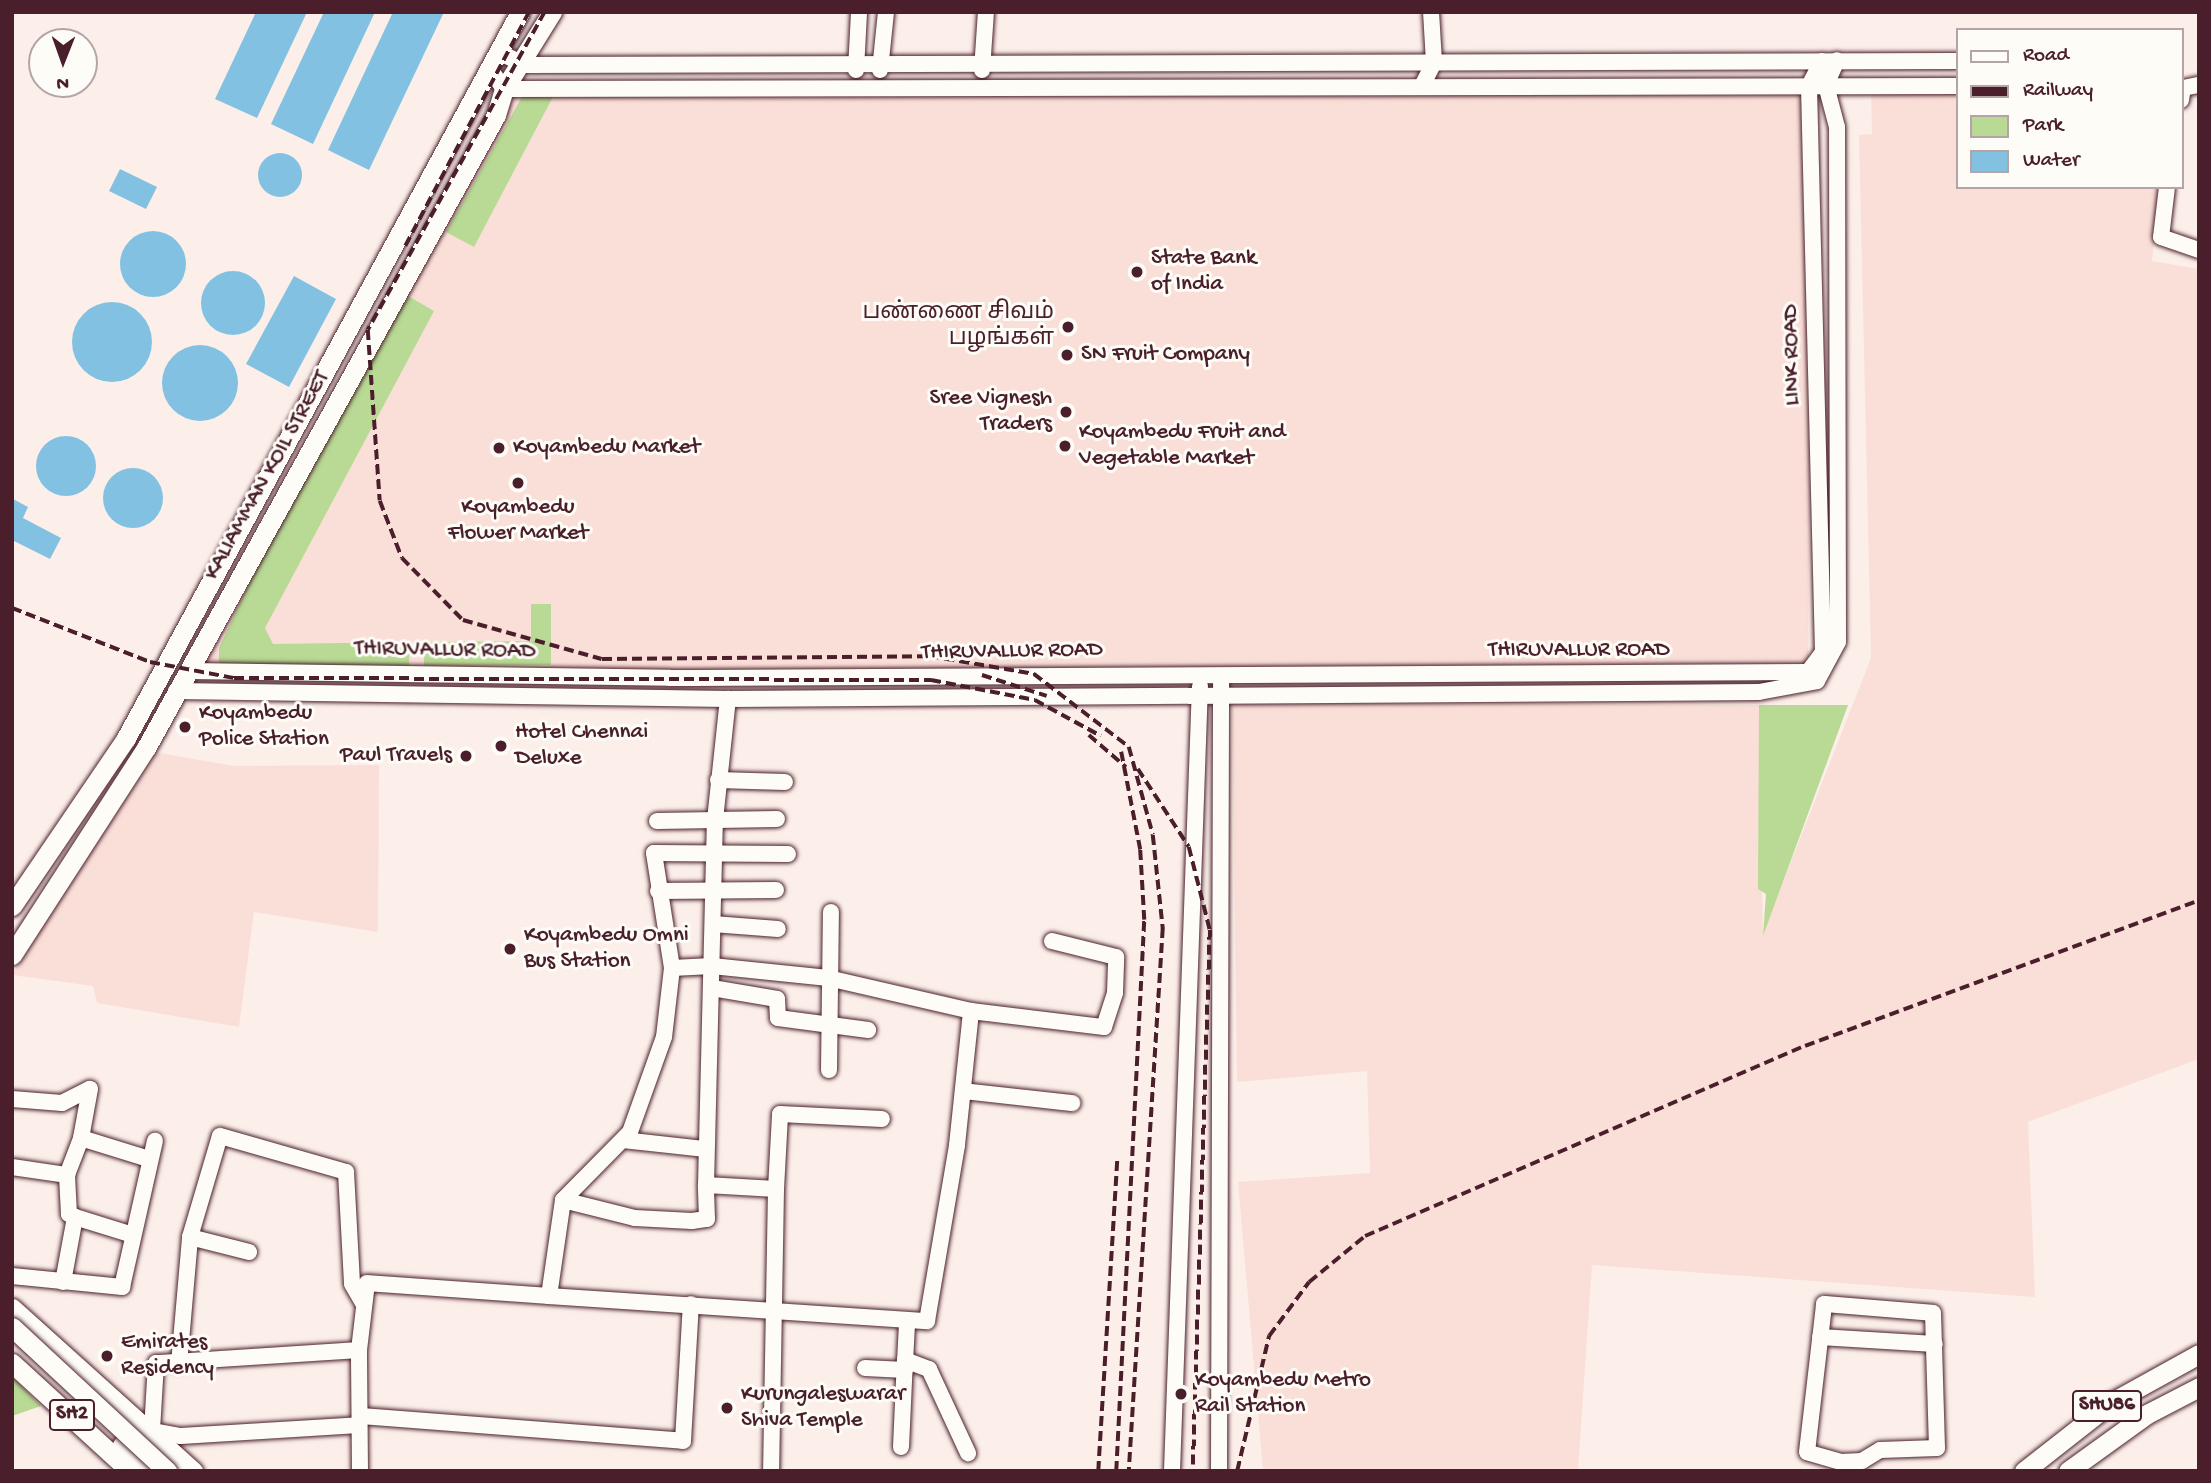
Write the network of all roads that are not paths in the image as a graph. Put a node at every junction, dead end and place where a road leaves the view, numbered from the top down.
1 (520, 12) edge
2 (552, 12) edge
3 (859, 12) edge
4 (886, 12) edge
5 (986, 12) edge
6 (1431, 12) edge
7 (494, 61) junction
8 (1830, 61) junction
9 (1955, 61) edge
10 (986, 62) junction
11 (1434, 62) junction
12 (860, 63) junction
13 (885, 63) junction
14 (524, 65) junction
15 (872, 83) junction
16 (848, 84) junction
17 (975, 84) junction
18 (1826, 85) junction
19 (1422, 86) junction
20 (1810, 86) junction
21 (1955, 86) edge
22 (504, 89) junction
23 (2167, 189) edge
24 (2199, 250) edge
25 (1823, 652) joint
26 (189, 671) junction
27 (1200, 673) junction
28 (1220, 673) junction
29 (176, 691) junction
30 (1221, 693) junction
31 (1200, 694) junction
32 (728, 699) junction
33 (718, 780) junction
34 (785, 782) dead end
35 (777, 819) dead end
36 (715, 820) junction
37 (657, 821) dead end
38 (715, 853) junction
39 (788, 854) dead end
40 (715, 889) junction
41 (776, 890) dead end
42 (658, 891) junction
43 (12, 906) edge
44 (831, 912) dead end
45 (713, 924) junction
46 (778, 929) dead end
47 (1052, 941) dead end
48 (12, 955) edge
49 (712, 966) junction
50 (672, 968) junction
51 (828, 978) junction
52 (712, 988) junction
53 (971, 1011) junction
54 (830, 1024) junction
55 (868, 1030) dead end
56 (829, 1070) dead end
57 (963, 1091) junction
58 (12, 1099) edge
59 (1072, 1103) dead end
60 (882, 1119) dead end
61 (81, 1138) junction
62 (623, 1140) junction
63 (155, 1141) dead end
64 (704, 1149) junction
65 (149, 1159) junction
66 (12, 1167) edge
67 (67, 1175) junction
68 (706, 1185) junction
69 (776, 1189) junction
70 (563, 1200) junction
71 (75, 1217) junction
72 (133, 1235) junction
73 (190, 1237) junction
74 (249, 1252) dead end
75 (12, 1276) edge
76 (63, 1282) junction
77 (549, 1296) junction
78 (691, 1304) junction
79 (364, 1305) junction
80 (12, 1308) edge
81 (771, 1312) junction
82 (906, 1324) junction
83 (12, 1327) edge
84 (38, 1328) junction
85 (1820, 1337) junction
86 (12, 1344) edge
87 (1935, 1344) junction
88 (359, 1350) junction
89 (12, 1351) edge
90 (2199, 1354) edge
91 (12, 1363) edge
92 (179, 1364) junction
93 (905, 1365) junction
94 (865, 1368) dead end
95 (2199, 1387) edge
96 (360, 1421) junction
97 (152, 1431) junction
98 (901, 1447) dead end
99 (968, 1453) dead end
100 (1866, 1466) edge
101 (130, 1471) edge
102 (149, 1471) edge
103 (167, 1471) edge
104 (193, 1471) edge
105 (360, 1471) edge
106 (771, 1471) edge
107 (1172, 1471) edge
108 (1219, 1471) edge
109 (2024, 1471) edge
110 (2068, 1471) edge

1 - 7 main road, KALIAMMAN KOIL STREET
2 - 14 main road, KALIAMMAN KOIL STREET
3 - 12 street
4 - 13 street
5 - 10 street
6 - 11 street
7 - 14 street
7 - 22 street
7 - 43 main road, KALIAMMAN KOIL STREET
8 - 9 street
8 - 11 street
8 - 18 street
8 - 20 street, LINK ROAD
10 - 11 street
10 - 13 street
10 - 17 street
11 - 19 street
12 - 13 street
12 - 14 street
12 - 16 street
13 - 15 street
14 - 22 main road, KALIAMMAN KOIL STREET
15 - 16 street
15 - 17 street
16 - 22 street
17 - 19 street
18 - 20 street
18 - 21 street
18 - 30 street
19 - 20 street
20 - 25 street, LINK ROAD
22 - 26 main road, KALIAMMAN KOIL STREET
23 - 24 street
25 - 28 street, THIRUVALLUR ROAD
26 - 27 street, THIRUVALLUR ROAD
26 - 29 main road, KALIAMMAN KOIL STREET
27 - 28 street, THIRUVALLUR ROAD
27 - 31 street
28 - 30 street
29 - 32 street
29 - 48 main road, KALIAMMAN KOIL STREET
30 - 31 street
30 - 108 street
31 - 32 street
31 - 107 street
32 - 33 street
33 - 34 street
33 - 36 street
35 - 36 street
36 - 37 street
36 - 38 street
38 - 39 street
38 - 40 street
38 - 42 street
40 - 41 street
40 - 42 street
40 - 45 street
42 - 50 street
44 - 51 street
45 - 46 street
45 - 49 street
47 - 53 street
49 - 50 street
49 - 51 street
49 - 52 street
50 - 62 street
51 - 53 street
51 - 54 street
52 - 54 street
52 - 64 street
53 - 57 street
54 - 55 street
54 - 56 street
57 - 59 street
57 - 82 street
58 - 61 street
60 - 69 street
61 - 65 street
61 - 67 street
62 - 64 street
62 - 70 street
63 - 65 street
64 - 68 street
65 - 72 street
66 - 67 street
67 - 71 street
68 - 69 street
68 - 70 street
69 - 81 street
70 - 77 street
71 - 72 street
71 - 76 street
72 - 76 street
73 - 74 street
73 - 79 street
73 - 92 street
75 - 76 street
77 - 78 street
77 - 79 street
78 - 81 street
78 - 96 street
79 - 88 street
80 - 84 main road, SH2
81 - 82 street
81 - 106 street
82 - 93 street
83 - 103 main road, bridge
84 - 89 main road
84 - 97 main road, SH2
85 - 87 street
85 - 87 street
85 - 100 street
86 - 102 main road
87 - 100 street
88 - 92 street
88 - 96 street
90 - 109 main road, SHU86
91 - 101 main road, SH2
92 - 97 street
93 - 94 street
93 - 98 street
93 - 99 street
95 - 110 main road, SHU86
96 - 97 street
96 - 105 street
97 - 104 main road, SH2

